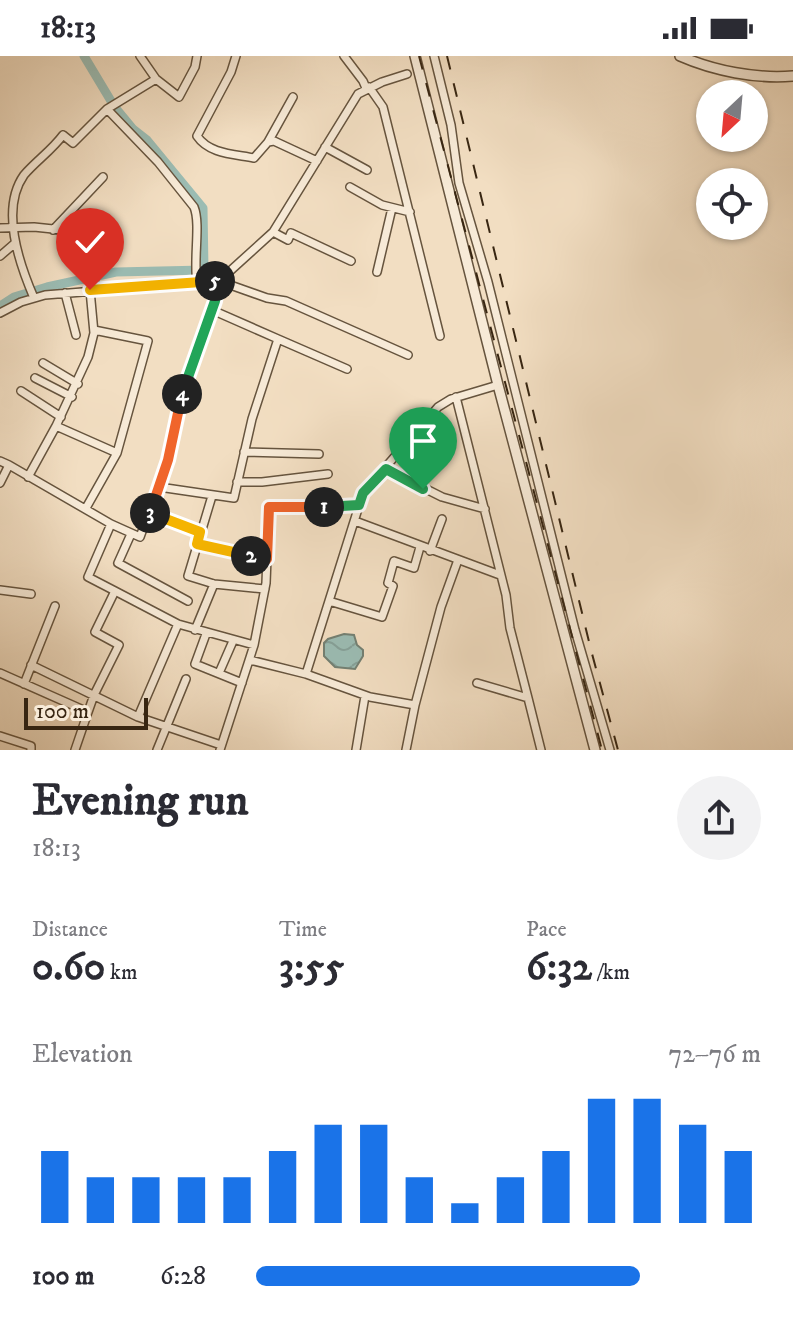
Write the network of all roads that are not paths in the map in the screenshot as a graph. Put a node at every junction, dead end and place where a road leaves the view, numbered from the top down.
1 (140, 56) edge
2 (197, 56) edge
3 (236, 56) edge
4 (344, 56) edge
5 (415, 56) edge
6 (434, 56) edge
7 (680, 56) edge
8 (407, 74) dead end
9 (793, 76) edge
10 (156, 79) junction
11 (368, 88) junction
12 (293, 97) dead end
13 (107, 109) junction
14 (268, 142) junction
15 (325, 147) junction
16 (317, 161) junction
17 (367, 170) dead end
18 (103, 177) dead end
19 (350, 187) dead end
20 (392, 208) junction
21 (410, 212) junction
22 (0, 228) edge
23 (11, 228) junction
24 (53, 230) junction
25 (273, 232) junction
26 (14, 244) junction
27 (0, 256) edge
28 (351, 261) dead end
29 (377, 272) dead end
30 (196, 280) junction
31 (219, 281) junction
32 (94, 290) junction
33 (65, 293) junction
34 (34, 298) junction
35 (212, 310) junction
36 (0, 313) edge
37 (94, 330) junction
38 (76, 335) dead end
39 (440, 336) dead end
40 (278, 339) junction
41 (408, 355) dead end
42 (43, 363) dead end
43 (347, 369) dead end
44 (35, 378) dead end
45 (78, 384) junction
46 (498, 385) junction
47 (21, 391) dead end
48 (72, 397) junction
49 (456, 397) junction
50 (61, 417) junction
51 (56, 426) junction
52 (244, 452) junction
53 (117, 453) junction
54 (319, 454) dead end
55 (0, 461) edge
56 (9, 465) junction
57 (386, 469) junction
58 (328, 474) dead end
59 (28, 477) junction
60 (237, 482) junction
61 (0, 483) edge
62 (159, 487) junction
63 (212, 496) junction
64 (359, 505) junction
65 (86, 508) junction
66 (485, 509) junction
67 (149, 514) junction
68 (442, 519) dead end
69 (355, 521) junction
70 (111, 524) junction
71 (200, 532) junction
72 (131, 534) junction
73 (197, 544) junction
74 (420, 547) junction
75 (430, 551) junction
76 (267, 559) junction
77 (458, 560) junction
78 (500, 575) junction
79 (214, 584) junction
80 (265, 589) junction
81 (0, 590) edge
82 (115, 591) junction
83 (31, 594) dead end
84 (188, 601) dead end
85 (329, 601) junction
86 (55, 606) dead end
87 (178, 624) junction
88 (195, 630) junction
89 (206, 634) junction
90 (233, 641) junction
91 (254, 645) junction
92 (250, 660) junction
93 (31, 665) junction
94 (0, 673) edge
95 (219, 673) junction
96 (306, 674) junction
97 (186, 679) dead end
98 (242, 683) junction
99 (477, 683) dead end
100 (24, 684) junction
101 (94, 695) junction
102 (365, 696) junction
103 (528, 698) junction
104 (415, 705) junction
105 (88, 712) junction
106 (138, 717) junction
107 (166, 727) junction
108 (0, 736) edge
109 (14, 741) junction
110 (220, 748) edge
111 (10, 750) edge
112 (31, 750) edge
113 (75, 750) edge
114 (157, 750) edge
115 (356, 750) edge
116 (406, 750) edge
117 (541, 750) edge
118 (595, 750) edge
119 (610, 750) edge

1 - 10 street
2 - 10 street
3 - 14 street
4 - 11 street
5 - 46 street
6 - 119 street
7 - 9 street
8 - 11 street
10 - 13 street
11 - 15 street
11 - 21 street
12 - 14 street
13 - 23 street
13 - 30 street
14 - 16 street
15 - 16 street
15 - 17 street
16 - 25 street
18 - 24 street
19 - 20 street
20 - 21 street
20 - 29 street
21 - 39 street
22 - 23 street
23 - 24 street
23 - 26 street
24 - 32 street
25 - 28 street
25 - 31 street
26 - 27 street
26 - 34 street
30 - 31 street
30 - 32 street
31 - 35 street
31 - 41 street
32 - 33 street
32 - 37 street
33 - 34 street
33 - 38 street
34 - 36 street
35 - 40 street
35 - 62 street
37 - 45 street
37 - 53 street
40 - 43 street
40 - 52 street
42 - 45 street
44 - 48 street
45 - 48 street
46 - 49 street
46 - 118 street
47 - 50 street
48 - 50 street
49 - 57 street
49 - 66 street
50 - 51 street
51 - 53 street
51 - 59 street
52 - 54 street
52 - 60 street
53 - 65 street
55 - 56 street
56 - 59 street
56 - 61 street
57 - 64 street
57 - 66 street
58 - 60 street
59 - 65 street
60 - 63 street
62 - 63 street
62 - 67 street
63 - 71 street
64 - 69 street
64 - 76 street
65 - 70 street
66 - 78 street
67 - 71 street
67 - 72 street
68 - 75 street
69 - 74 street
69 - 85 street
70 - 72 street
70 - 82 street
71 - 73 street
72 - 84 street
73 - 76 street
73 - 79 street
74 - 75 street
74 - 85 street
75 - 77 street
76 - 80 street
77 - 78 street
77 - 104 street
78 - 103 street
79 - 80 street
79 - 88 street
80 - 91 street
81 - 83 street
82 - 87 street
82 - 101 street
85 - 96 street
86 - 93 street
87 - 88 street
87 - 106 street
88 - 89 street
89 - 90 street
89 - 95 street
90 - 91 street
90 - 95 street
91 - 92 street
92 - 96 street
92 - 98 street
93 - 100 street
93 - 101 street
94 - 100 street
95 - 98 street
96 - 102 street
97 - 107 street
98 - 110 street
99 - 103 street
100 - 105 street
101 - 105 street
101 - 106 street
102 - 104 street
102 - 115 street
103 - 117 street
104 - 116 street
105 - 113 street
106 - 107 street
107 - 110 street
107 - 114 street
108 - 109 street
109 - 111 street
109 - 112 street

